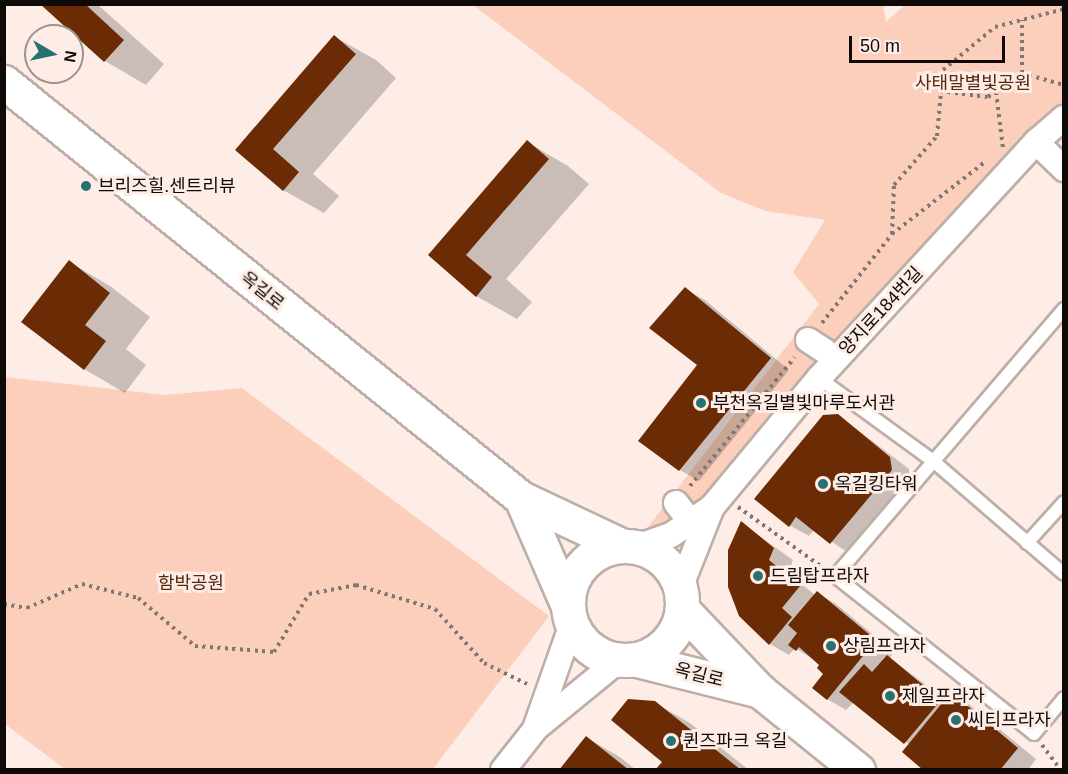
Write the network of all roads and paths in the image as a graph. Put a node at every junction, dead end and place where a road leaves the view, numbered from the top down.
1 (1064, 9) edge
2 (1022, 20) junction
3 (1022, 73) junction
4 (4, 82) edge
5 (1064, 85) edge
6 (940, 91) junction
7 (996, 92) junction
8 (1053, 116) edge
9 (1036, 141) junction
10 (1064, 170) edge
11 (892, 234) junction
12 (1064, 309) edge
13 (819, 378) junction
14 (932, 460) junction
15 (521, 498) junction
16 (717, 501) junction
17 (1064, 502) edge
18 (681, 510) dead end
19 (1028, 543) junction
20 (629, 546) junction
21 (1064, 574) edge
22 (835, 576) junction
23 (681, 598) junction
24 (4, 604) edge
25 (570, 615) junction
26 (628, 660) junction
27 (760, 691) junction
28 (547, 694) junction
29 (1064, 698) edge
30 (536, 728) junction
31 (1034, 734) junction
32 (503, 770) edge
33 (858, 770) edge
34 (1061, 770) edge

1 - 2 path
2 - 3 path
2 - 6 path
3 - 5 path
3 - 7 path
4 - 15 street, 옥길로
6 - 7 path
6 - 11 path
7 - 11 path
8 - 9 street, 양지로184번길
9 - 10 street
9 - 13 street, 양지로184번길
11 - 18 path
12 - 14 lane
13 - 14 lane
13 - 16 street, 양지로184번길
14 - 19 lane
14 - 22 lane
15 - 20 street, 옥길로
15 - 25 street, 옥길로
16 - 20 street
16 - 22 path
16 - 23 street
17 - 19 lane
19 - 21 lane
20 - 23 street
20 - 25 street
22 - 31 lane
23 - 26 street
23 - 27 street, 옥길로
24 - 28 path
25 - 26 street
25 - 28 street
26 - 27 street, 옥길로
26 - 30 street
27 - 33 street, 옥길로
28 - 30 street
29 - 31 lane
30 - 32 street
31 - 34 path

